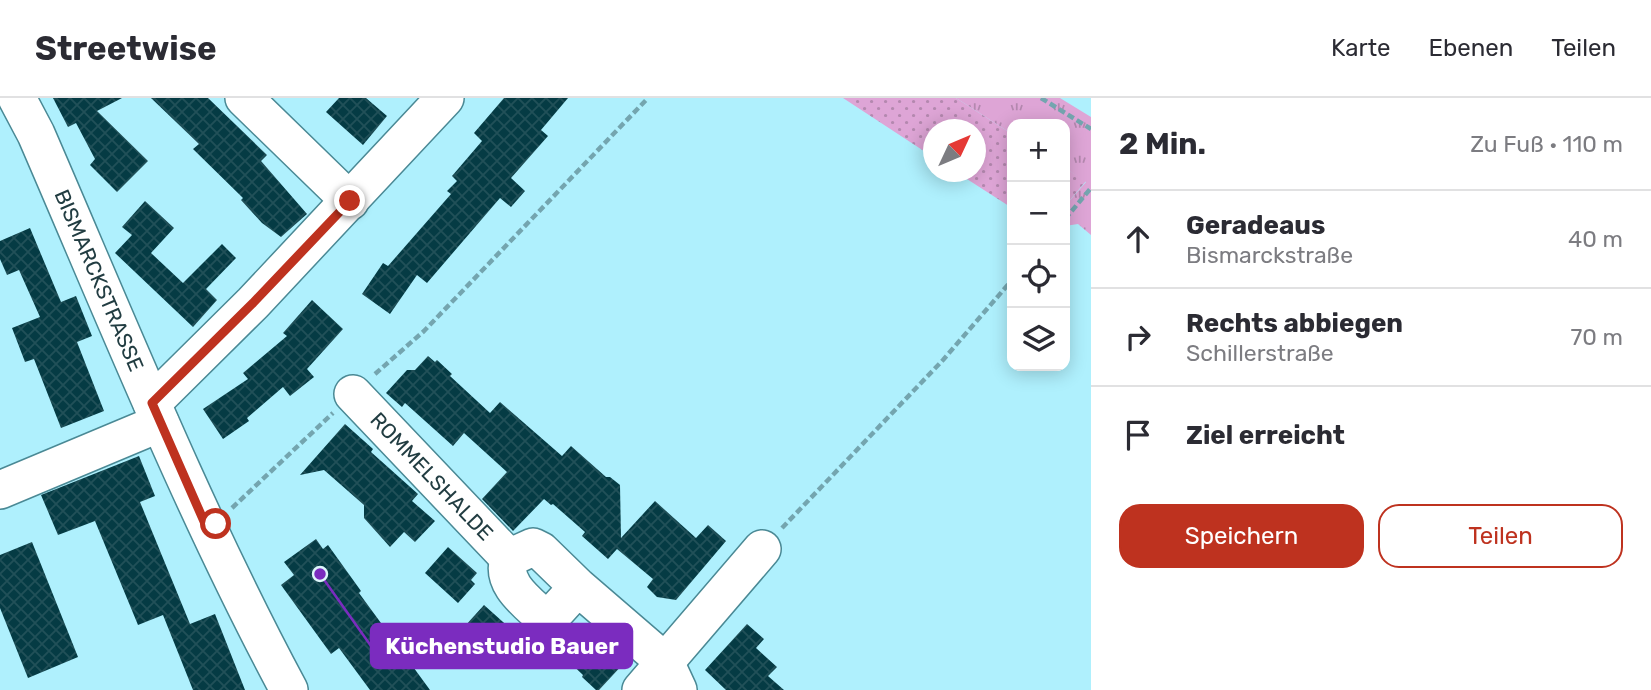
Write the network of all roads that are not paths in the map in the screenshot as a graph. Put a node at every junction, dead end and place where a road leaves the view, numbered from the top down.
1 (17, 98) edge
2 (244, 98) edge
3 (445, 98) edge
4 (350, 201) junction
5 (354, 394) road end
6 (156, 413) junction
7 (0, 490) edge
8 (762, 549) road end
9 (672, 676) edge
10 (289, 690) edge
11 (641, 690) edge

1 - 6 street, BISMARCKSTRASSE
2 - 4 street
3 - 4 street
4 - 6 street
5 - 9 street, ROMMELSHALDE
6 - 7 street
6 - 10 street, BISMARCKSTRASSE
8 - 9 street
9 - 11 street

